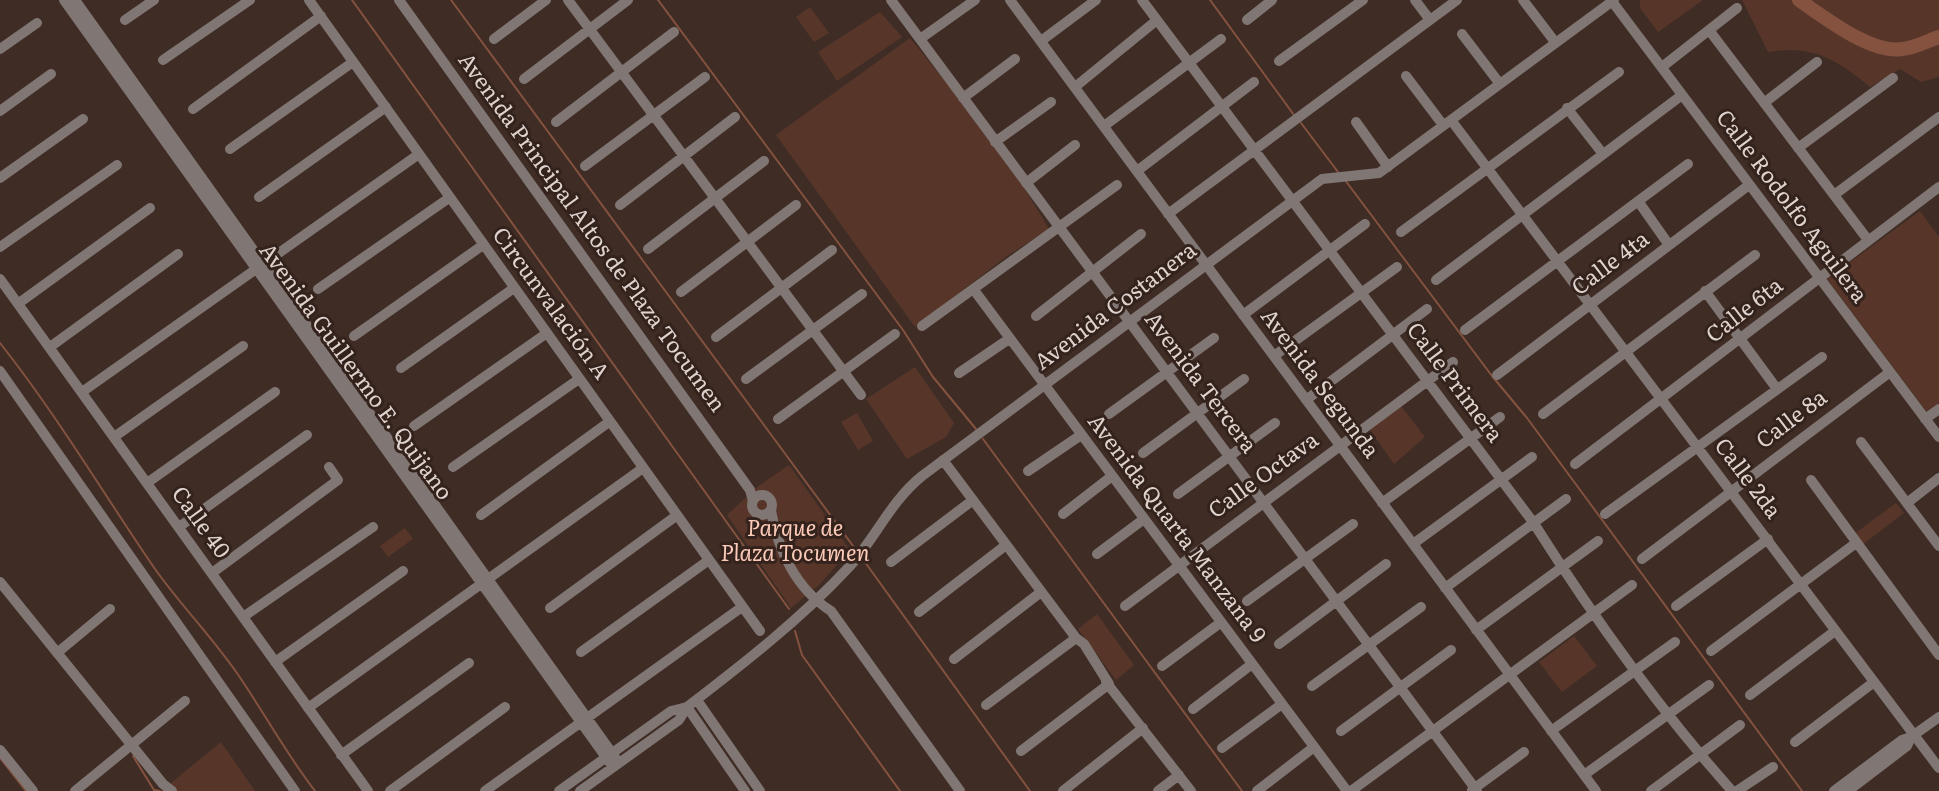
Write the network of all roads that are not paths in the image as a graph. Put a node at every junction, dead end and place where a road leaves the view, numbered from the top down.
1 (64, 0) edge
2 (75, 0) edge
3 (154, 0) edge
4 (250, 0) edge
5 (309, 0) edge
6 (399, 0) edge
7 (546, 0) edge
8 (568, 0) edge
9 (628, 0) edge
10 (891, 0) edge
11 (975, 0) edge
12 (1010, 0) edge
13 (1096, 0) edge
14 (1142, 0) edge
15 (1272, 0) edge
16 (1363, 0) edge
17 (1415, 0) edge
18 (1457, 0) edge
19 (1523, 0) edge
20 (1612, 0) edge
21 (1737, 8) dead end
22 (321, 16) junction
23 (125, 20) dead end
24 (1157, 20) junction
25 (1247, 20) dead end
26 (1430, 20) junction
27 (37, 23) dead end
28 (589, 28) junction
29 (1709, 30) junction
30 (674, 32) dead end
31 (1462, 34) dead end
32 (494, 39) dead end
33 (920, 39) junction
34 (1221, 39) dead end
35 (1041, 41) junction
36 (1555, 42) junction
37 (0, 49) edge
38 (1015, 59) dead end
39 (163, 60) dead end
40 (1279, 61) dead end
41 (114, 62) junction
42 (353, 62) junction
43 (1817, 62) dead end
44 (1188, 63) junction
45 (1662, 67) junction
46 (1619, 72) dead end
47 (622, 73) junction
48 (51, 74) dead end
49 (1406, 76) dead end
50 (705, 77) dead end
51 (1893, 78) dead end
52 (524, 79) dead end
53 (1254, 82) dead end
54 (1500, 84) junction
55 (1075, 87) junction
56 (1682, 95) junction
57 (963, 98) junction
58 (1051, 102) dead end
59 (1764, 103) junction
60 (1220, 106) junction
61 (386, 107) junction
62 (1567, 108) junction
63 (193, 109) dead end
64 (0, 111) edge
65 (653, 114) junction
66 (735, 117) dead end
67 (1939, 117) edge
68 (83, 119) dead end
69 (556, 122) dead end
70 (1356, 122) dead end
71 (1447, 122) junction
72 (1104, 126) junction
73 (995, 142) junction
74 (1075, 145) dead end
75 (1798, 148) junction
76 (230, 149) dead end
77 (1254, 151) junction
78 (419, 154) junction
79 (1603, 154) junction
80 (684, 156) junction
81 (764, 161) dead end
82 (1688, 164) dead end
83 (117, 165) dead end
84 (585, 166) dead end
85 (1388, 167) junction
86 (1487, 167) junction
87 (1137, 171) junction
88 (0, 178) edge
89 (1026, 183) junction
90 (1117, 185) dead end
91 (1749, 185) junction
92 (1939, 187) edge
93 (1834, 195) junction
94 (259, 197) dead end
95 (449, 198) junction
96 (715, 198) junction
97 (1291, 201) junction
98 (1638, 201) junction
99 (620, 205) dead end
100 (796, 205) dead end
101 (150, 208) dead end
102 (1168, 214) junction
103 (1524, 215) junction
104 (1365, 224) dead end
105 (1060, 228) junction
106 (1401, 232) dead end
107 (1141, 234) dead end
108 (1868, 240) junction
109 (748, 242) junction
110 (483, 245) junction
111 (1669, 245) junction
112 (0, 247) edge
113 (648, 249) dead end
114 (1330, 249) junction
115 (832, 250) dead end
116 (178, 254) dead end
117 (1755, 255) dead end
118 (1558, 259) junction
119 (1206, 265) junction
120 (260, 266) junction
121 (1397, 267) dead end
122 (1092, 272) junction
123 (1819, 278) junction
124 (0, 279) edge
125 (1436, 280) dead end
126 (514, 288) junction
127 (781, 288) junction
128 (318, 289) dead end
129 (974, 290) junction
130 (1705, 291) junction
131 (681, 292) dead end
132 (1362, 292) junction
133 (862, 294) dead end
134 (19, 303) junction
135 (1591, 304) junction
136 (1427, 309) dead end
137 (1243, 315) junction
138 (1036, 316) dead end
139 (1129, 322) junction
140 (922, 326) dead end
141 (814, 330) junction
142 (1465, 330) dead end
143 (547, 333) junction
144 (895, 334) dead end
145 (1393, 334) junction
146 (354, 336) dead end
147 (716, 337) dead end
148 (1214, 338) dead end
149 (1009, 339) junction
150 (1742, 340) junction
151 (243, 346) dead end
152 (50, 347) junction
153 (1625, 351) junction
154 (1274, 356) junction
155 (1822, 357) dead end
156 (1453, 362) dead end
157 (401, 368) dead end
158 (0, 371) edge
159 (1166, 371) junction
160 (844, 372) junction
161 (1890, 372) junction
162 (959, 373) dead end
163 (1497, 375) dead end
164 (579, 379) junction
165 (746, 379) dead end
166 (1244, 379) dead end
167 (1428, 381) junction
168 (1044, 386) junction
169 (1777, 389) junction
170 (82, 392) junction
171 (275, 392) dead end
172 (861, 395) dead end
173 (1662, 399) junction
174 (1306, 400) junction
175 (1939, 409) edge
176 (1196, 413) junction
177 (1109, 414) dead end
178 (1543, 414) dead end
179 (1500, 417) dead end
180 (778, 419) dead end
181 (1925, 419) junction
182 (609, 422) junction
183 (1275, 423) dead end
184 (414, 426) dead end
185 (307, 435) dead end
186 (1081, 435) junction
187 (114, 437) junction
188 (1939, 437) edge
189 (1470, 438) junction
190 (1861, 442) dead end
191 (1340, 446) junction
192 (1698, 447) junction
193 (1143, 453) dead end
194 (1229, 456) junction
195 (1532, 457) dead end
196 (943, 460) junction
197 (1575, 464) dead end
198 (329, 467) dead end
199 (453, 467) dead end
200 (643, 468) junction
201 (1028, 471) dead end
202 (1112, 476) junction
203 (1939, 478) edge
204 (1811, 480) dead end
205 (1502, 481) junction
206 (147, 483) junction
207 (1731, 491) junction
208 (1178, 494) dead end
209 (754, 495) junction
210 (1566, 499) dead end
211 (973, 500) junction
212 (1262, 501) junction
213 (1382, 503) junction
214 (1907, 503) junction
215 (1063, 514) dead end
216 (1605, 514) dead end
217 (481, 515) dead end
218 (770, 515) junction
219 (676, 516) junction
220 (1144, 519) junction
221 (1533, 522) junction
222 (1353, 524) dead end
223 (179, 527) junction
224 (373, 527) dead end
225 (1768, 539) junction
226 (1598, 541) dead end
227 (1856, 543) junction
228 (1413, 544) junction
229 (1006, 545) junction
230 (1939, 546) edge
231 (1097, 554) dead end
232 (1304, 558) junction
233 (1642, 559) dead end
234 (709, 560) junction
235 (891, 562) dead end
236 (1386, 564) dead end
237 (1178, 565) junction
238 (1561, 567) junction
239 (403, 571) dead end
240 (212, 573) junction
241 (0, 582) edge
242 (486, 582) junction
243 (1632, 585) dead end
244 (1800, 585) junction
245 (1445, 588) junction
246 (1041, 592) junction
247 (815, 600) junction
248 (1336, 600) junction
249 (1247, 601) dead end
250 (1125, 606) dead end
251 (1676, 606) dead end
252 (742, 607) junction
253 (1421, 607) dead end
254 (550, 608) dead end
255 (110, 609) dead end
256 (919, 612) dead end
257 (1595, 612) junction
258 (243, 617) junction
259 (1220, 623) junction
260 (1476, 630) junction
261 (760, 631) dead end
262 (1835, 631) junction
263 (1076, 638) junction
264 (1675, 642) dead end
265 (1279, 644) dead end
266 (1368, 644) junction
267 (1451, 650) dead end
268 (1711, 651) dead end
269 (581, 652) dead end
270 (57, 653) junction
271 (1939, 655) edge
272 (954, 659) dead end
273 (275, 662) junction
274 (469, 663) dead end
275 (1252, 664) junction
276 (1162, 666) dead end
277 (1637, 670) junction
278 (1509, 675) junction
279 (1874, 682) junction
280 (1109, 684) junction
281 (1709, 685) dead end
282 (1312, 686) dead end
283 (1400, 687) junction
284 (1750, 695) dead end
285 (697, 700) junction
286 (185, 701) dead end
287 (1282, 704) junction
288 (986, 705) dead end
289 (505, 707) dead end
290 (687, 707) junction
291 (308, 708) junction
292 (1193, 709) dead end
293 (1668, 712) junction
294 (1939, 717) edge
295 (584, 721) junction
296 (1740, 725) dead end
297 (1143, 728) junction
298 (1341, 731) dead end
299 (1551, 731) junction
300 (1434, 733) junction
301 (1912, 736) junction
302 (1795, 742) dead end
303 (132, 746) junction
304 (1314, 747) junction
305 (1222, 748) dead end
306 (0, 750) edge
307 (1021, 751) dead end
308 (1524, 752) dead end
309 (341, 755) junction
310 (1700, 756) junction
311 (613, 760) junction
312 (1773, 767) dead end
313 (1939, 768) edge
314 (1867, 772) junction
315 (1179, 775) junction
316 (1584, 775) junction
317 (1474, 790) edge
318 (33, 791) edge
319 (75, 791) edge
320 (172, 791) edge
321 (295, 791) edge
322 (368, 791) edge
323 (390, 791) edge
324 (485, 791) edge
325 (559, 791) edge
326 (580, 791) edge
327 (745, 791) edge
328 (760, 791) edge
329 (960, 791) edge
330 (1063, 791) edge
331 (1158, 791) edge
332 (1191, 791) edge
333 (1257, 791) edge
334 (1349, 791) edge
335 (1596, 791) edge
336 (1651, 791) edge
337 (1734, 791) edge
338 (1834, 791) edge
339 (1848, 791) edge

1 - 41 street, Avenida Guillermo E. Quijano
2 - 41 street, Avenida Guillermo E. Quijano
3 - 23 street
4 - 39 street
5 - 22 street, Circunvalación A
6 - 209 street, Avenida Principal Altos de Plaza Tocumen
7 - 32 street
8 - 28 street
9 - 28 street
10 - 33 street, Avenida Tercera
11 - 33 street
12 - 35 street, Avenida Segunda
13 - 35 street
14 - 24 street, Calle Primera
15 - 25 street
16 - 40 street
17 - 26 street
18 - 26 street
19 - 36 street
20 - 36 street, Avenida Costanera
20 - 45 street, Calle Rodolfo Aguilera
21 - 29 street
22 - 42 street, Circunvalación A
22 - 63 street
24 - 44 street, Calle Primera
24 - 55 street
26 - 77 street
27 - 37 street
28 - 47 street
28 - 52 street
29 - 45 street
29 - 59 street
30 - 47 street
31 - 54 street
33 - 57 street, Avenida Tercera
34 - 44 street
35 - 55 street, Avenida Segunda
36 - 54 street, Avenida Costanera
38 - 57 street
41 - 120 street, Avenida Guillermo E. Quijano
42 - 61 street, Circunvalación A
42 - 76 street
43 - 59 street
44 - 60 street, Calle Primera
44 - 72 street
45 - 56 street, Calle Rodolfo Aguilera
46 - 62 street
47 - 65 street
47 - 69 street
48 - 64 street
49 - 71 street, Calle 2da
50 - 65 street
51 - 75 street
53 - 60 street
54 - 71 street, Avenida Costanera
55 - 72 street, Avenida Segunda
56 - 79 street
56 - 91 street, Calle Rodolfo Aguilera
57 - 73 street, Avenida Tercera
58 - 73 street
59 - 75 street
60 - 77 street, Calle Primera
60 - 87 street
61 - 78 street, Circunvalación A
61 - 94 street
62 - 79 street
62 - 86 street
65 - 80 street
65 - 84 street
66 - 80 street
67 - 93 street
68 - 88 street
70 - 85 street
71 - 85 street, Avenida Costanera
71 - 86 street, Calle 2da
72 - 87 street, Avenida Segunda
73 - 89 street, Avenida Tercera
74 - 89 street
75 - 93 street
77 - 97 street, Calle Primera
77 - 102 street
78 - 95 street, Circunvalación A
78 - 120 street
79 - 103 street
80 - 96 street
80 - 99 street
81 - 96 street
82 - 98 street
83 - 112 street
85 - 97 street, Avenida Costanera
86 - 103 street, Calle 2da
86 - 106 street
87 - 102 street, Avenida Segunda
89 - 105 street, Avenida Tercera
90 - 105 street
91 - 111 street, Calle 4ta
91 - 123 street, Calle Rodolfo Aguilera
92 - 108 street, Calle 6ta
93 - 108 street
95 - 110 street, Circunvalación A
95 - 128 street
96 - 109 street
96 - 113 street
97 - 114 street, Calle Primera
97 - 119 street, Avenida Costanera
98 - 111 street
98 - 118 street
100 - 109 street
101 - 134 street
102 - 119 street, Avenida Segunda
103 - 118 street, Calle 2da
103 - 125 street
104 - 114 street
105 - 122 street, Avenida Tercera
105 - 129 street
107 - 122 street
108 - 123 street, Calle 6ta
109 - 127 street
109 - 131 street
110 - 126 street, Circunvalación A
110 - 146 street
111 - 135 street, Calle 4ta
114 - 132 street, Calle Primera
114 - 137 street
115 - 127 street
116 - 152 street
117 - 130 street
118 - 135 street, Calle 2da
118 - 142 street
119 - 137 street, Avenida Segunda
119 - 139 street, Avenida Costanera
120 - 170 street
120 - 242 street, Avenida Guillermo E. Quijano
121 - 132 street
122 - 138 street
122 - 139 street, Avenida Tercera
123 - 150 street, Calle 6ta
123 - 161 street, Calle Rodolfo Aguilera
124 - 134 street, Calle 40
126 - 143 street, Circunvalación A
126 - 157 street
127 - 141 street
127 - 147 street
129 - 140 street
129 - 149 street, Avenida Quarta Manzana 9
130 - 150 street
130 - 153 street
132 - 145 street, Calle Primera
132 - 154 street
133 - 141 street
134 - 152 street, Calle 40
135 - 153 street, Calle 2da
135 - 163 street, Calle 4ta
136 - 145 street
137 - 154 street, Avenida Segunda
139 - 159 street, Avenida Tercera
139 - 168 street, Avenida Costanera
141 - 160 street
141 - 165 street
143 - 164 street, Circunvalación A
143 - 184 street
144 - 160 street
145 - 167 street, Calle Primera
145 - 174 street
148 - 159 street
149 - 162 street
149 - 168 street, Avenida Quarta Manzana 9
150 - 169 street
150 - 173 street, Calle 6ta
151 - 187 street
152 - 170 street, Calle 40
153 - 173 street, Calle 2da
153 - 178 street
154 - 174 street, Avenida Segunda
155 - 169 street
156 - 167 street, Calle Octava
158 - 321 street
159 - 176 street, Avenida Tercera
159 - 177 street
160 - 172 street
160 - 180 street
161 - 181 street, Calle Rodolfo Aguilera
161 - 207 street, Calle 8a
164 - 182 street, Circunvalación A
164 - 199 street
166 - 176 street
167 - 189 street, Calle Primera
167 - 191 street, Calle Octava
168 - 186 street, Avenida Quarta Manzana 9
168 - 196 street, Avenida Costanera
169 - 192 street
170 - 187 street, Calle 40
171 - 206 street
173 - 192 street, Calle 2da
173 - 197 street, Calle 6ta
174 - 191 street, Avenida Segunda
175 - 181 street
176 - 193 street
176 - 194 street, Avenida Tercera
179 - 189 street
181 - 188 street, Calle Rodolfo Aguilera
182 - 200 street, Circunvalación A
182 - 217 street
183 - 194 street
185 - 223 street
186 - 201 street
186 - 202 street, Avenida Quarta Manzana 9
187 - 206 street, Calle 40
189 - 205 street, Calle Primera
189 - 213 street
190 - 214 street
191 - 212 street, Calle Octava
191 - 213 street, Avenida Segunda
192 - 207 street, Calle 2da
192 - 216 street
194 - 208 street
194 - 212 street, Avenida Tercera
195 - 205 street
196 - 211 street
196 - 247 street, Avenida Costanera
198 - 240 street
200 - 219 street, Circunvalación A
200 - 242 street
202 - 215 street
202 - 220 street, Avenida Quarta Manzana 9
203 - 214 street
204 - 227 street
205 - 221 street, Calle Primera
205 - 228 street
206 - 223 street, Calle 40
207 - 225 street, Calle 2da
207 - 233 street, Calle 8a
209 - 218 street
209 - 218 street
210 - 221 street
211 - 229 street
211 - 235 street
212 - 232 street, Avenida Tercera
212 - 237 street, Calle Octava
213 - 228 street, Avenida Segunda
214 - 230 street
218 - 247 street
219 - 234 street, Circunvalación A
219 - 254 street
220 - 231 street
220 - 237 street, Avenida Quarta Manzana 9
221 - 238 street, Calle Primera
221 - 245 street
222 - 232 street
223 - 240 street, Calle 40
224 - 258 street
225 - 244 street, Calle 2da
225 - 251 street
226 - 238 street
227 - 244 street
227 - 271 street
228 - 245 street, Avenida Segunda
229 - 246 street
229 - 256 street
232 - 248 street, Avenida Tercera
232 - 249 street
234 - 252 street, Circunvalación A
234 - 269 street
236 - 248 street
237 - 250 street, Calle Octava
237 - 259 street, Avenida Quarta Manzana 9
238 - 257 street, Calle Primera
238 - 260 street
239 - 273 street
240 - 258 street, Calle 40
241 - 270 street
242 - 291 street
242 - 295 street, Avenida Guillermo E. Quijano
243 - 257 street
244 - 262 street, Calle 2da
244 - 268 street
245 - 260 street, Avenida Segunda
246 - 263 street
246 - 272 street
247 - 285 street, Avenida Costanera
247 - 329 street
248 - 265 street
248 - 266 street, Avenida Tercera
252 - 261 street, Circunvalación A
252 - 295 street
253 - 266 street
255 - 270 street
257 - 277 street, Calle Primera
257 - 278 street
258 - 273 street, Calle 40
259 - 275 street, Avenida Quarta Manzana 9
259 - 276 street
260 - 278 street, Avenida Segunda
262 - 279 street, Calle 2da
262 - 284 street
263 - 280 street
263 - 288 street
264 - 277 street
266 - 282 street
266 - 283 street, Avenida Tercera
267 - 283 street
270 - 303 street
273 - 291 street, Calle 40
274 - 309 street
275 - 287 street, Avenida Quarta Manzana 9
275 - 292 street
277 - 293 street, Calle Primera
277 - 299 street
278 - 299 street, Avenida Segunda
278 - 300 street
279 - 301 street, Calle 2da
279 - 302 street
280 - 297 street
280 - 307 street
281 - 293 street
283 - 298 street
283 - 300 street, Avenida Tercera
285 - 290 street, Avenida Costanera
285 - 328 street
286 - 303 street
287 - 304 street, Avenida Quarta Manzana 9
287 - 305 street
289 - 323 street
290 - 311 street, Avenida Costanera
290 - 327 street
291 - 309 street, Calle 40
293 - 310 street, Calle Primera
293 - 316 street
294 - 301 street
295 - 311 street, Avenida Guillermo E. Quijano
295 - 324 street
296 - 310 street
297 - 315 street
297 - 330 street
299 - 316 street, Avenida Segunda
300 - 317 street, Avenida Tercera
300 - 334 street
301 - 313 street, Calle 2da
301 - 314 street
303 - 319 street
303 - 320 street
304 - 333 street
304 - 334 street, Avenida Quarta Manzana 9
306 - 318 street
308 - 317 street
309 - 322 street, Calle 40
310 - 336 street
310 - 337 street, Calle Primera
311 - 325 street, Avenida Costanera
311 - 326 street, Avenida Costanera
312 - 337 street
314 - 338 street
314 - 339 street
315 - 331 street
315 - 332 street
316 - 335 street, Avenida Segunda

